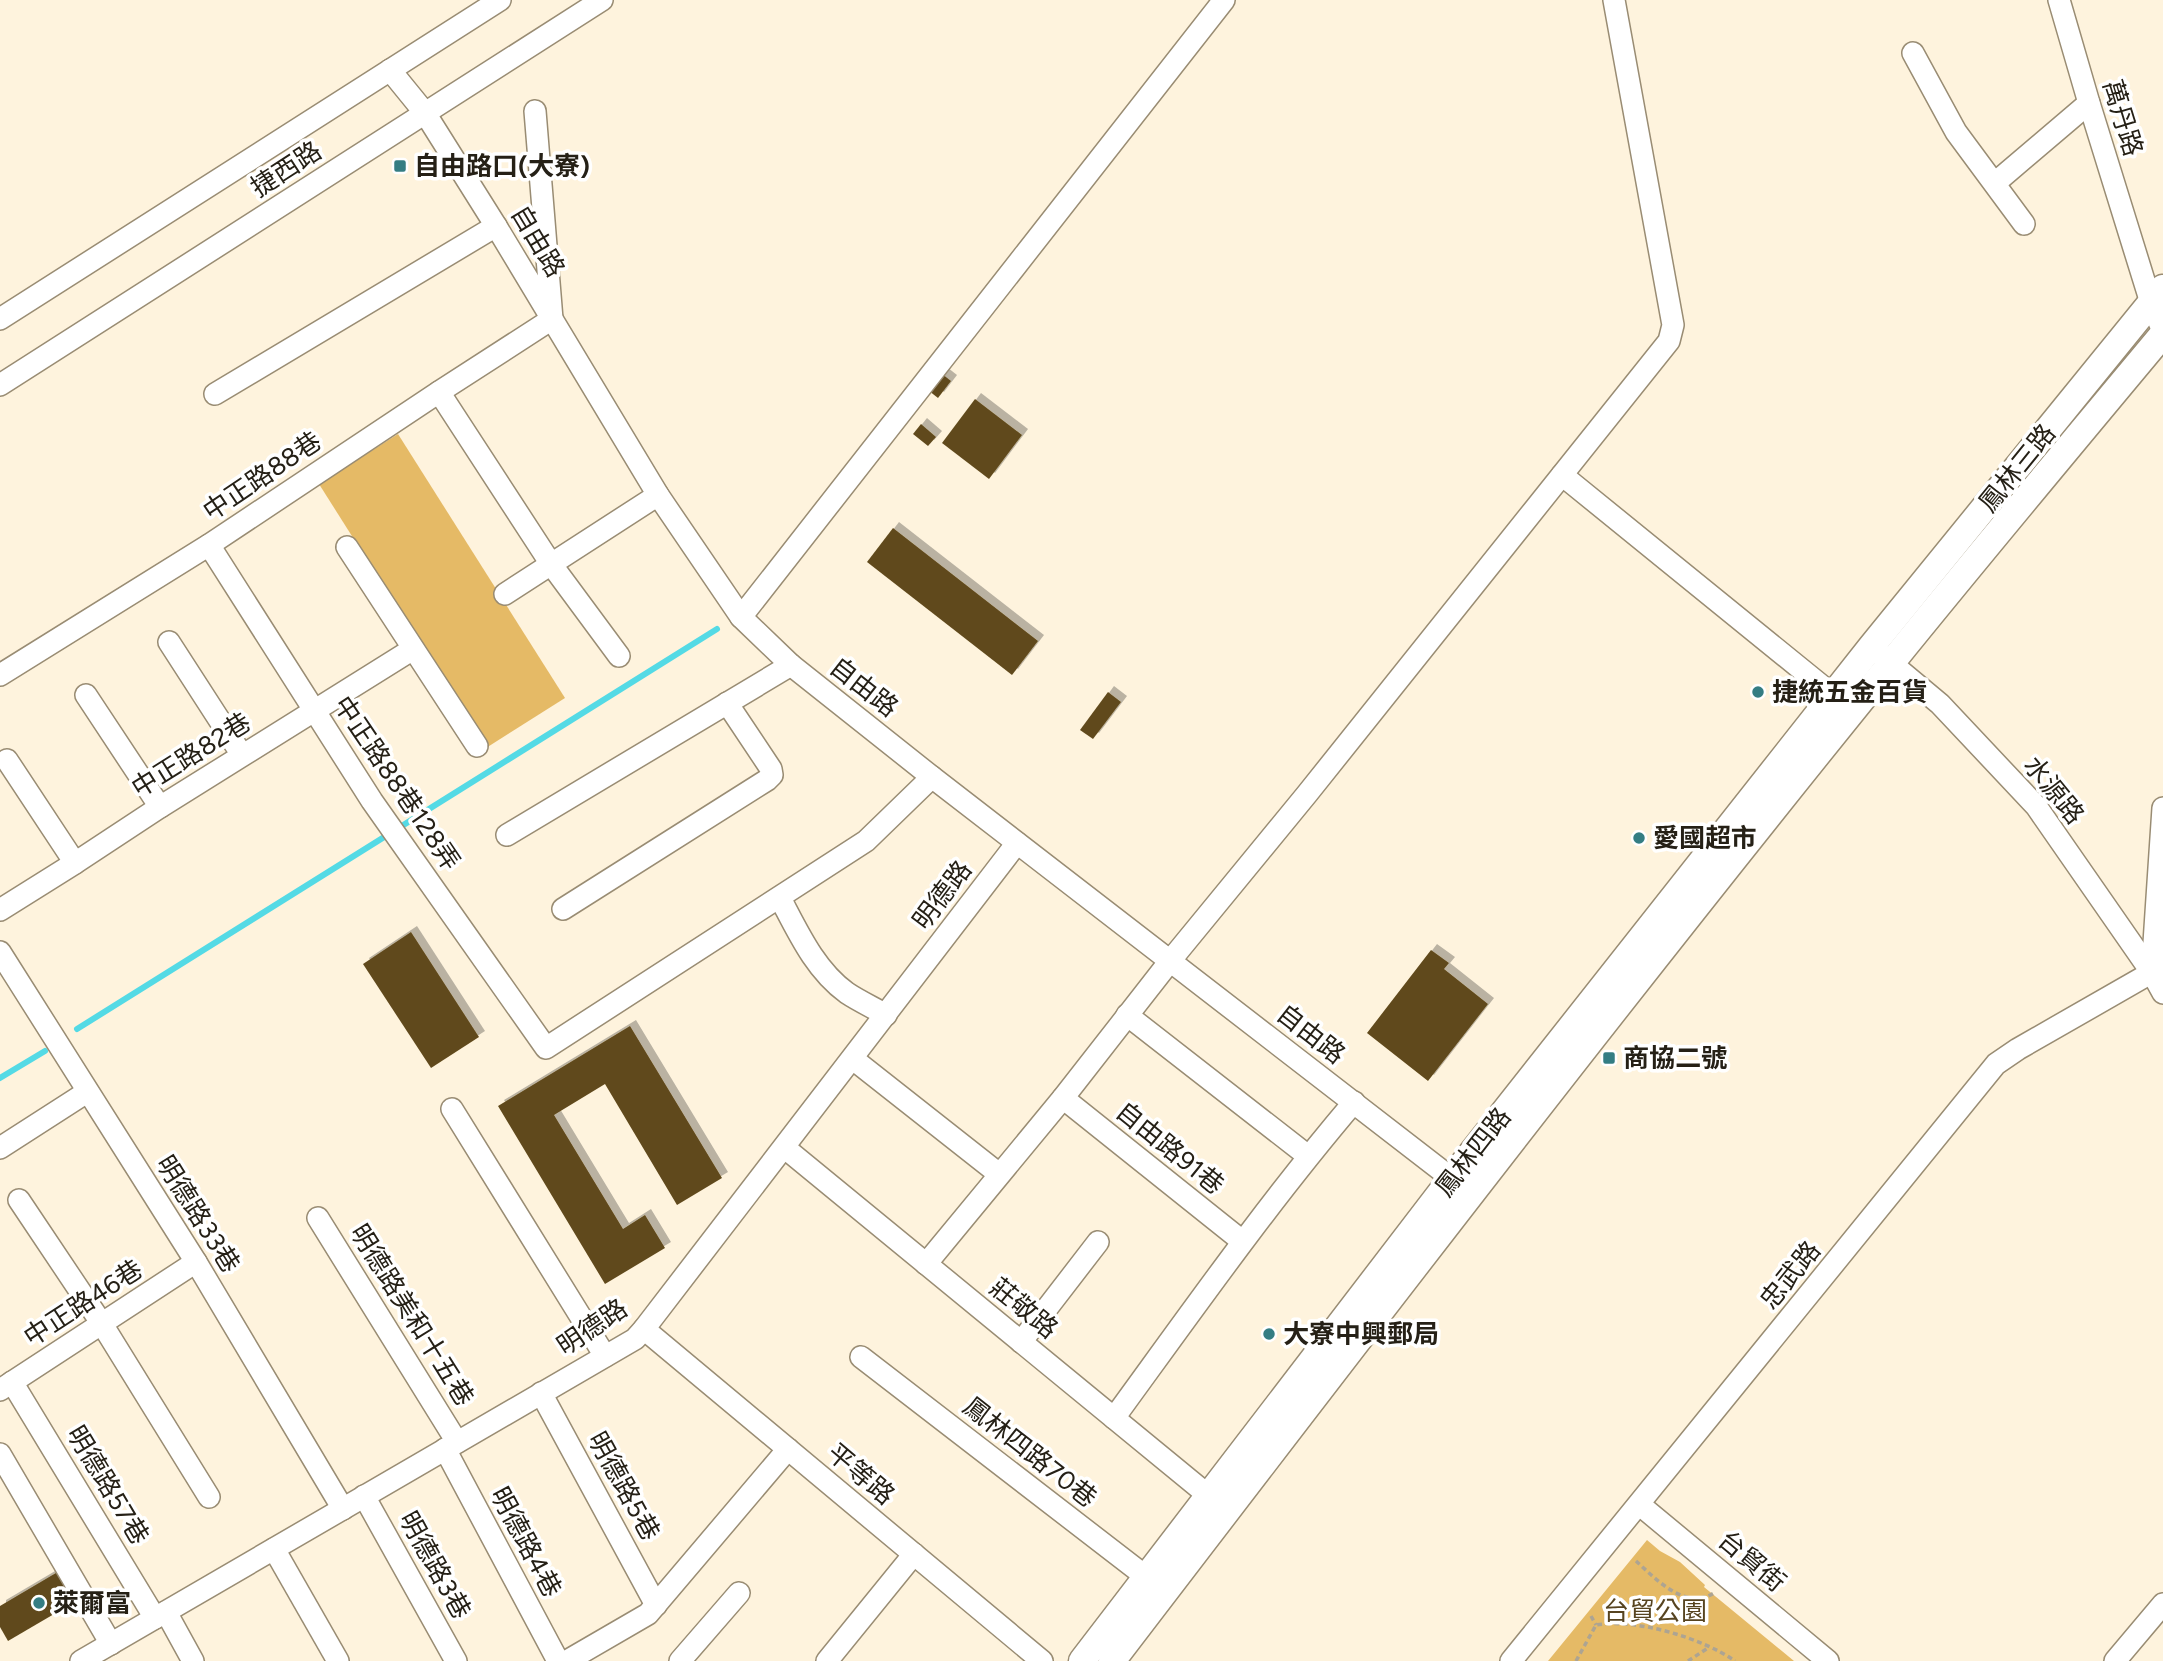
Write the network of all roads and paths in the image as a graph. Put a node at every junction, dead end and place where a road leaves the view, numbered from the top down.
1 (500, 0) edge
2 (602, 0) edge
3 (1224, 0) edge
4 (1614, 0) edge
5 (2059, 0) edge
6 (1913, 53) dead end
7 (390, 70) junction
8 (2089, 103) junction
9 (535, 111) dead end
10 (425, 113) junction
11 (1995, 183) junction
12 (2024, 224) dead end
13 (496, 226) junction
14 (2157, 295) edge
15 (0, 319) edge
16 (552, 319) junction
17 (2163, 333) edge
18 (0, 385) edge
19 (439, 392) junction
20 (215, 394) dead end
21 (1562, 475) junction
22 (657, 495) junction
23 (209, 545) junction
24 (347, 547) dead end
25 (551, 564) junction
26 (505, 594) dead end
27 (741, 617) junction
28 (169, 642) dead end
29 (413, 649) junction
30 (1881, 655) junction
31 (619, 656) dead end
32 (791, 665) junction
33 (0, 675) edge
34 (86, 695) dead end
35 (1833, 695) junction
36 (727, 703) junction
37 (314, 711) junction
38 (477, 746) dead end
39 (242, 755) junction
40 (6, 760) dead end
41 (932, 776) junction
42 (160, 807) junction
43 (2163, 808) edge
44 (507, 835) dead end
45 (1017, 842) junction
46 (75, 863) junction
47 (780, 898) junction
48 (0, 909) edge
49 (563, 909) dead end
50 (0, 952) edge
51 (1170, 961) junction
52 (2157, 970) edge
53 (2163, 993) edge
54 (886, 1015) junction
55 (1126, 1016) junction
56 (853, 1059) junction
57 (88, 1092) junction
58 (1063, 1098) junction
59 (1354, 1102) junction
60 (452, 1109) dead end
61 (0, 1148) edge
62 (785, 1148) junction
63 (1308, 1156) junction
64 (999, 1174) junction
65 (1461, 1186) junction
66 (19, 1200) dead end
67 (318, 1219) dead end
68 (1242, 1241) junction
69 (1098, 1242) dead end
70 (196, 1262) junction
71 (926, 1264) junction
72 (102, 1324) junction
73 (644, 1329) junction
74 (1021, 1342) junction
75 (605, 1356) junction
76 (861, 1357) dead end
77 (6, 1386) edge
78 (541, 1393) junction
79 (1114, 1418) junction
80 (451, 1446) junction
81 (788, 1449) junction
82 (0, 1454) edge
83 (364, 1496) junction
84 (209, 1497) dead end
85 (1218, 1503) junction
86 (1640, 1505) junction
87 (343, 1508) junction
88 (274, 1549) junction
89 (914, 1555) junction
90 (1636, 1561) dead end
91 (1156, 1584) junction
92 (1721, 1588) dead end
93 (739, 1593) dead end
94 (2163, 1604) edge
95 (656, 1605) junction
96 (161, 1615) junction
97 (1591, 1616) dead end
98 (1596, 1625) junction
99 (111, 1644) junction
100 (1708, 1648) junction
101 (833, 1654) edge
102 (592, 1655) edge
103 (81, 1661) edge
104 (193, 1661) edge
105 (338, 1661) edge
106 (456, 1661) edge
107 (558, 1661) edge
108 (567, 1661) edge
109 (680, 1661) edge
110 (1042, 1661) edge
111 (1082, 1661) edge
112 (1112, 1661) edge
113 (1511, 1661) edge
114 (1576, 1661) edge
115 (1688, 1661) edge
116 (1735, 1661) edge
117 (1828, 1661) edge
118 (2115, 1661) edge

1 - 7 street, 捷西路
2 - 10 street, 捷西路
3 - 27 street
4 - 21 street
5 - 8 street, 萬丹路
6 - 11 street
7 - 10 street, 自由路
7 - 15 street, 捷西路
8 - 11 street
8 - 14 street, 萬丹路
9 - 16 street
10 - 13 street, 自由路
10 - 18 street, 捷西路
11 - 12 street
13 - 16 street, 自由路
13 - 20 street
14 - 17 street, 萬丹路
14 - 30 main road, 鳳林三路
16 - 19 street, 中正路88巷
16 - 22 street, 自由路
17 - 30 main road, 鳳林三路
19 - 23 street, 中正路88巷
19 - 25 street
21 - 35 street
21 - 51 street
22 - 25 street
22 - 27 street, 自由路
23 - 33 street, 中正路88巷
23 - 37 street, 中正路88巷128弄
24 - 29 street
25 - 26 street
25 - 31 street
27 - 32 street, 自由路
28 - 39 street
29 - 37 street, 中正路82巷
29 - 38 street
30 - 35 main road, 鳳林四路
30 - 52 street, 水源路
30 - 65 main road, 鳳林四路
32 - 36 street
32 - 41 street, 自由路
34 - 42 street
35 - 65 main road, 鳳林四路
36 - 44 street
36 - 49 street
37 - 39 street, 中正路82巷
37 - 47 street, 中正路88巷128弄
39 - 42 street, 中正路82巷
40 - 46 street
41 - 45 street, 自由路
41 - 47 street
42 - 46 street, 中正路82巷
43 - 52 street
45 - 51 street, 自由路
45 - 54 street, 明德路
46 - 48 street, 中正路82巷
47 - 54 street
50 - 57 street, 明德路33巷
51 - 55 street
51 - 59 street, 自由路
52 - 53 street, 水源路
52 - 86 street, 忠武路
54 - 56 street, 明德路
55 - 58 street
55 - 63 street
56 - 62 street, 明德路
56 - 64 street
57 - 61 street
57 - 70 street, 明德路33巷
58 - 64 street
58 - 68 street, 自由路91巷
59 - 63 street
59 - 65 street, 自由路
60 - 75 street
62 - 71 street, 莊敬路
62 - 73 street, 明德路
63 - 68 street
64 - 71 street
65 - 85 main road, 鳳林四路
66 - 72 street
67 - 80 street, 明德路美和十五巷
68 - 79 street
69 - 74 street
70 - 72 street, 中正路46巷
70 - 87 street, 明德路33巷
71 - 74 street, 莊敬路
72 - 77 street, 中正路46巷
72 - 84 street
73 - 75 street, 明德路
73 - 81 street, 平等路
74 - 79 street, 莊敬路
75 - 78 street, 明德路
76 - 91 street, 鳳林四路70巷
77 - 96 street, 明德路57巷
78 - 80 street, 明德路
78 - 95 street, 明德路5巷
79 - 85 street, 莊敬路
80 - 83 street, 明德路
80 - 107 street, 明德路4巷
81 - 89 street, 平等路
81 - 95 street
82 - 99 street
83 - 87 street, 明德路
83 - 106 street, 明德路3巷
85 - 91 main road, 鳳林四路
86 - 113 street, 忠武路
86 - 117 street, 台貿街
87 - 88 street, 明德路
88 - 96 street, 明德路
88 - 105 street
89 - 101 street
89 - 110 street, 平等路
90 - 92 path
91 - 111 main road, 鳳林四路
91 - 112 main road, 鳳林四路
93 - 109 street
94 - 118 street
95 - 102 street
96 - 99 street, 明德路
96 - 104 street, 明德路57巷
97 - 98 path
98 - 100 path
98 - 114 path
99 - 103 street, 明德路
100 - 115 path
100 - 116 path
102 - 108 street

